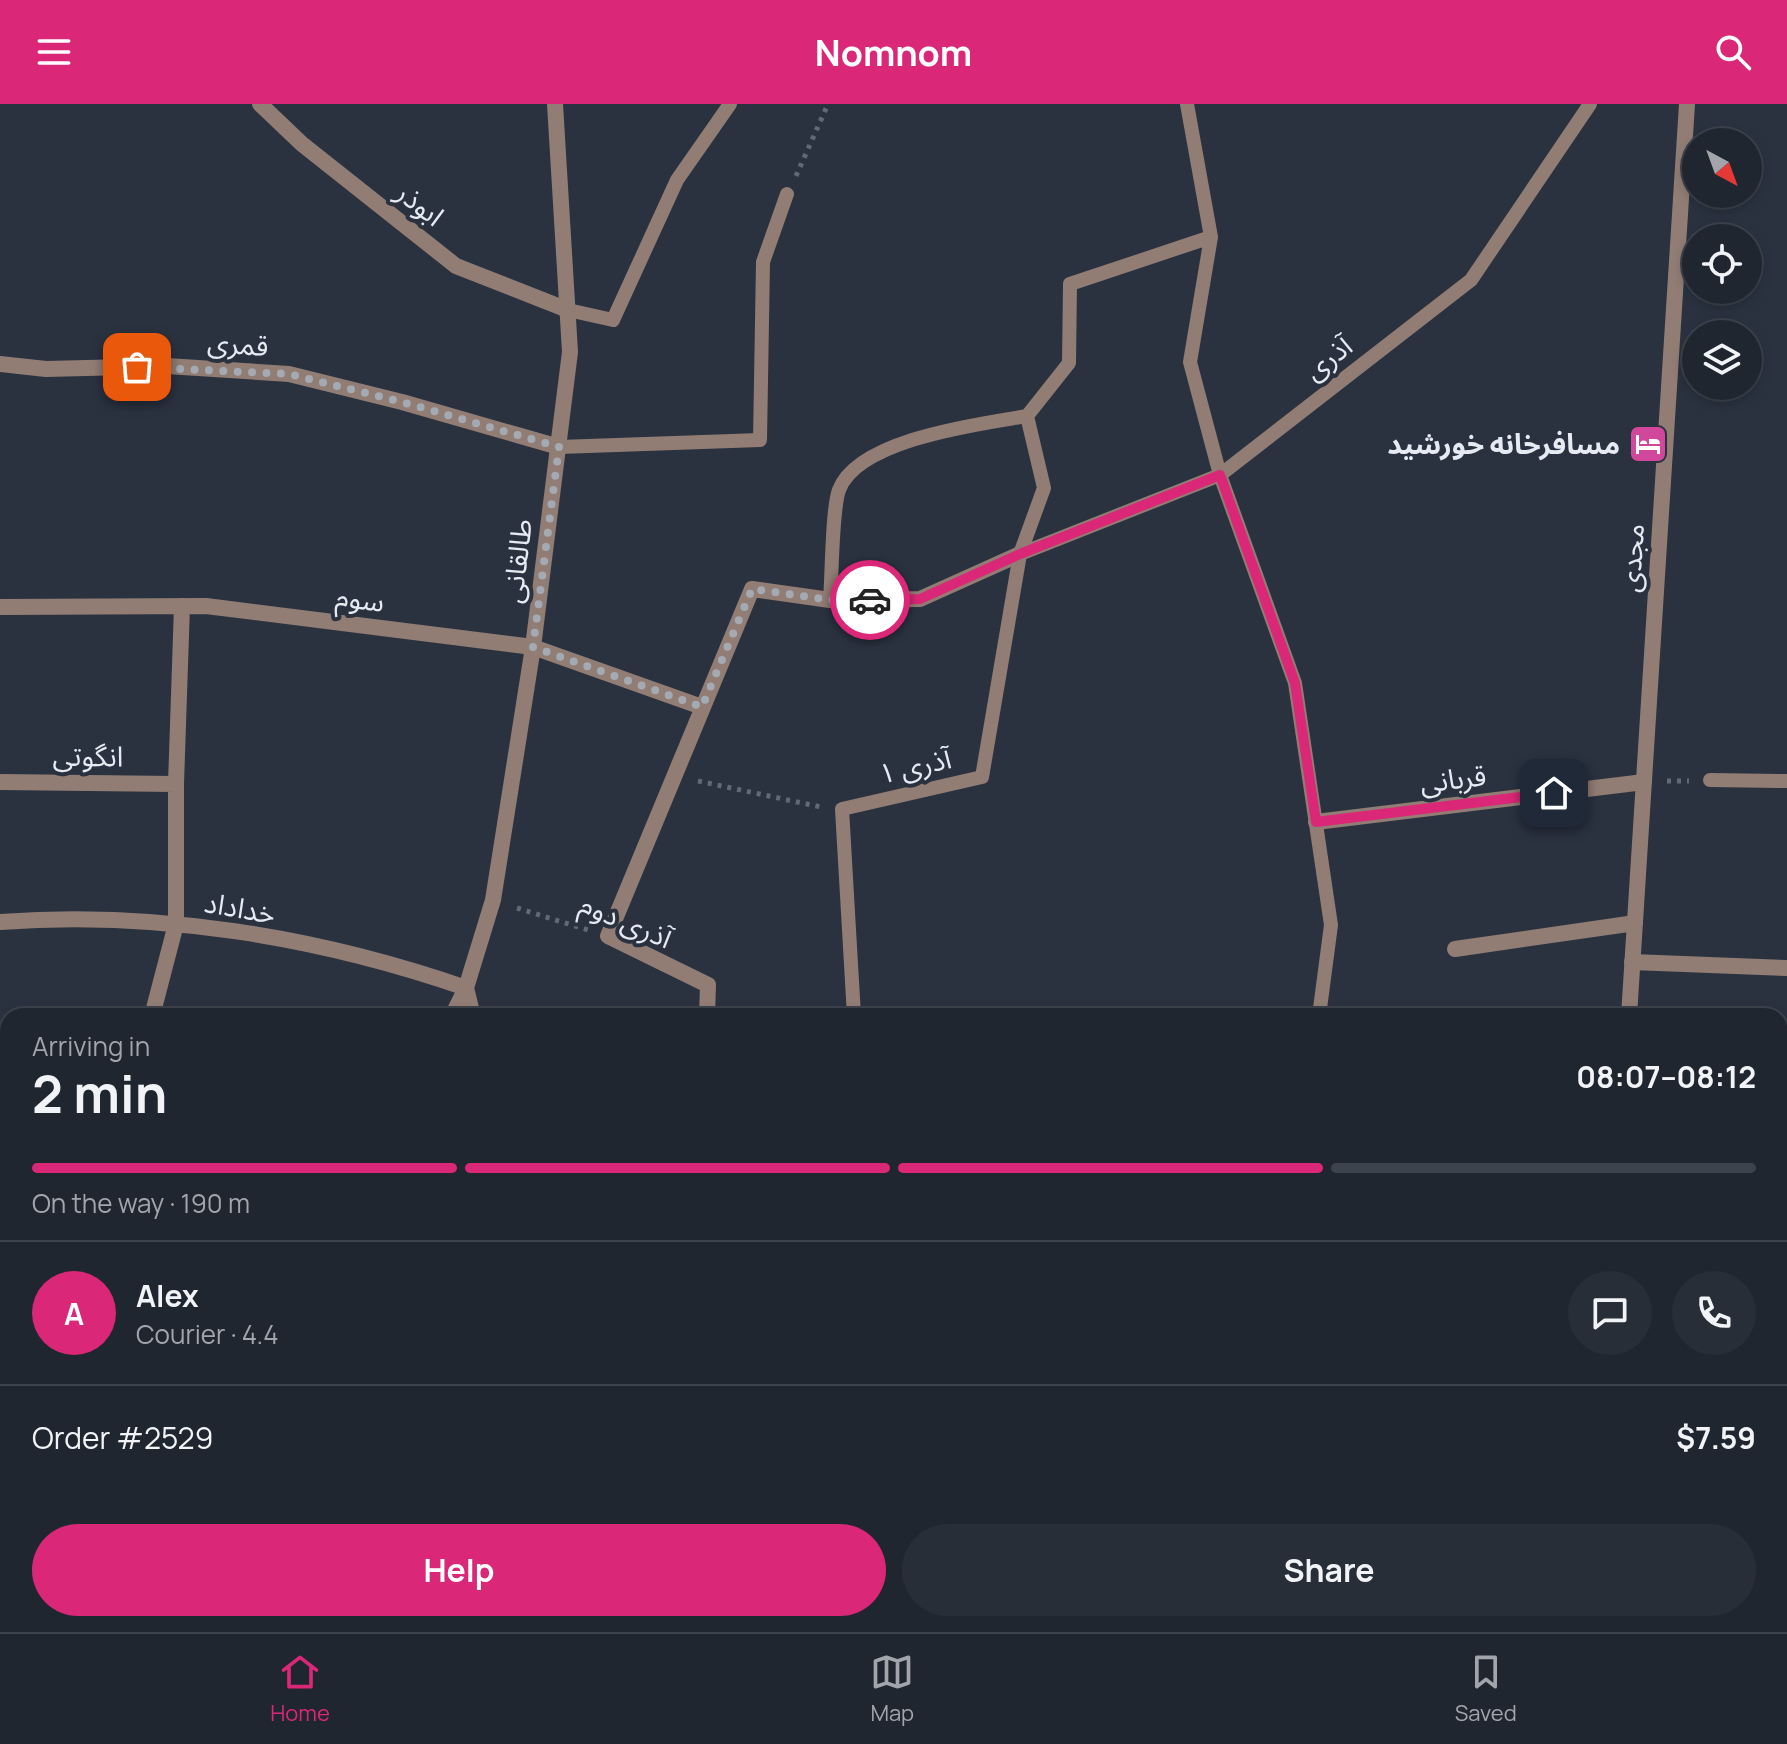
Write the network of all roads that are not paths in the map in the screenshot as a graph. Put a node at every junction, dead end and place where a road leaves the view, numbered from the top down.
1 (260, 104) edge
2 (555, 104) edge
3 (730, 104) edge
4 (1187, 104) edge
5 (1590, 104) edge
6 (1687, 104) edge
7 (787, 194) road end
8 (1211, 237) junction
9 (568, 310) junction
10 (0, 364) edge
11 (1027, 416) junction
12 (559, 447) junction
13 (1220, 475) junction
14 (1020, 554) junction
15 (830, 600) junction
16 (182, 606) junction
17 (0, 607) edge
18 (533, 647) junction
19 (702, 707) junction
20 (1710, 780) road end
21 (1787, 781) edge
22 (0, 782) edge
23 (1644, 782) junction
24 (176, 784) junction
25 (1316, 822) junction
26 (0, 922) edge
27 (1635, 923) junction
28 (176, 924) junction
29 (1455, 949) dead end
30 (1632, 962) junction
31 (1787, 968) edge
32 (466, 988) junction
33 (154, 1008) edge
34 (456, 1008) edge
35 (471, 1008) edge
36 (707, 1008) edge
37 (854, 1008) edge
38 (1320, 1008) edge
39 (1629, 1008) edge

1 - 9 street, ابوذر
2 - 9 street, طالقانی
3 - 9 lane
4 - 8 lane
5 - 13 lane, آذری
6 - 23 street, مجدی
7 - 12 lane
8 - 11 lane
8 - 13 lane
9 - 12 street, طالقانی
10 - 12 street, قمری
11 - 14 lane
11 - 15 lane
12 - 18 street, طالقانی
13 - 14 lane, آذری
13 - 25 lane
14 - 15 street
14 - 37 lane, آذری ۱
15 - 19 street
16 - 17 street, سوم
16 - 18 street, سوم
16 - 24 street
18 - 19 street, سوم
18 - 32 street, طالقانی
19 - 36 street, آذری دوم
20 - 21 lane
22 - 24 street, انگوتی
23 - 25 street, قربانی
23 - 27 street, مجدی
24 - 28 street
25 - 38 lane
26 - 28 street, خداداد
27 - 29 street
27 - 30 street, مجدی
28 - 32 street, خداداد
28 - 33 street
30 - 31 street
30 - 39 street, مجدی
32 - 34 street, طالقانی
32 - 35 street

